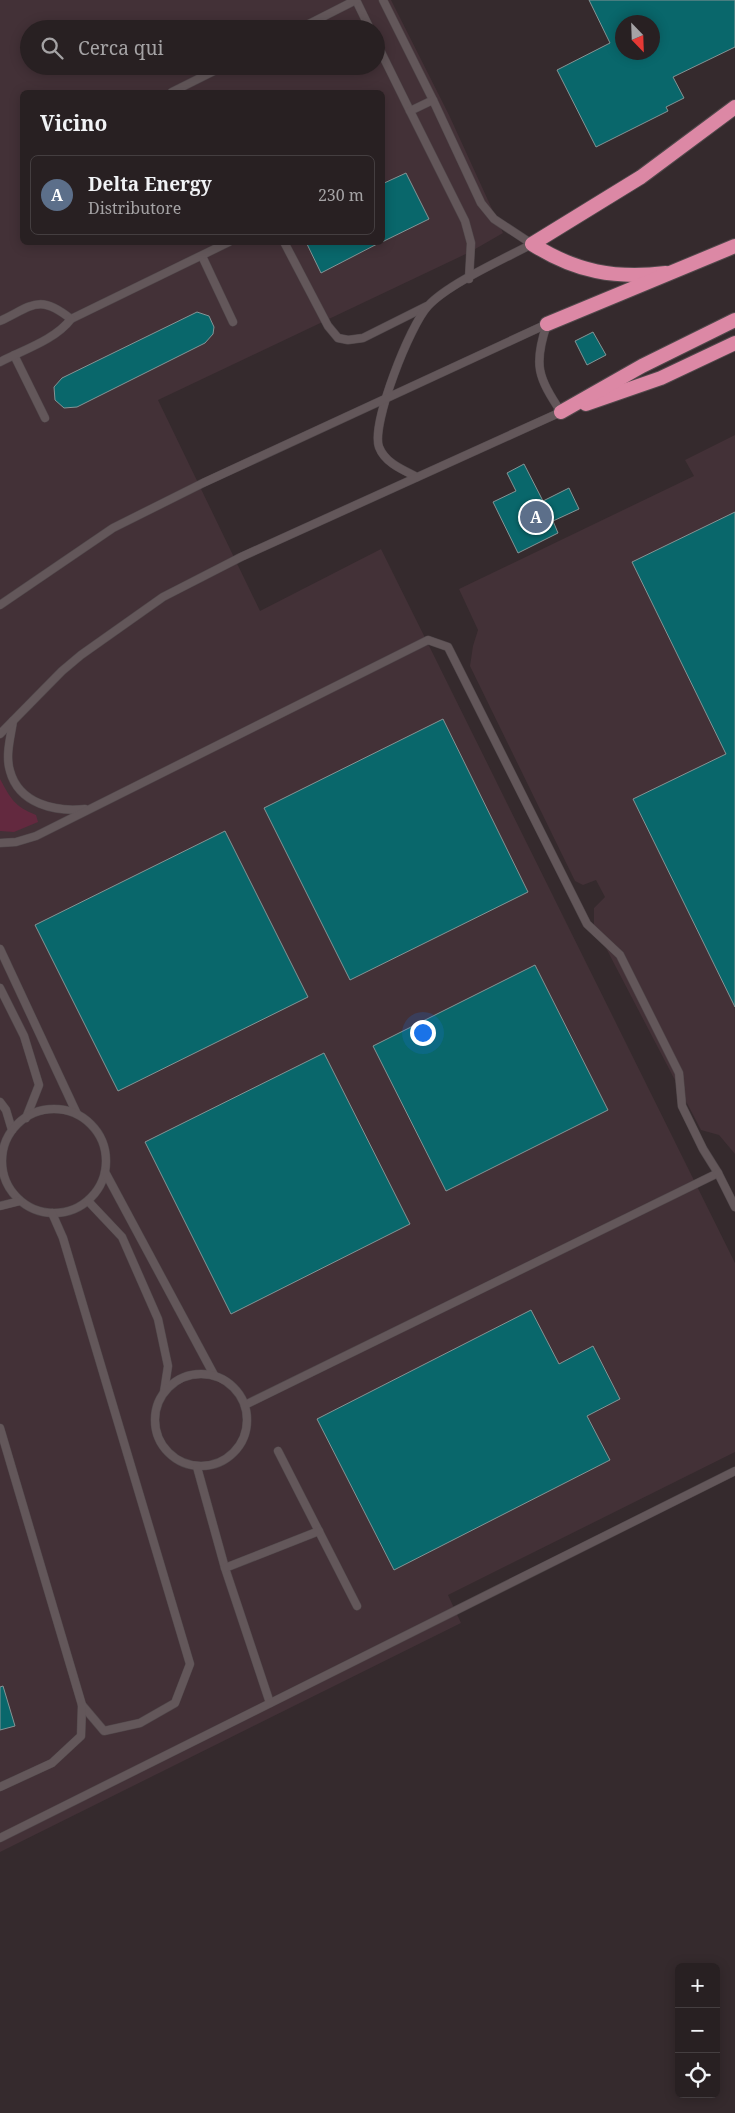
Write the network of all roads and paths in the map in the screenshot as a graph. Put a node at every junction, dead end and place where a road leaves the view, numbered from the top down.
1 (356, 0) edge
2 (382, 0) edge
3 (317, 20) edge
4 (366, 20) edge
5 (385, 60) edge
6 (206, 75) edge
7 (176, 90) edge
8 (433, 100) junction
9 (735, 107) edge
10 (410, 111) junction
11 (532, 244) junction
12 (223, 245) edge
13 (286, 245) edge
14 (735, 246) edge
15 (202, 256) junction
16 (666, 273) junction
17 (469, 279) junction
18 (427, 306) junction
19 (71, 319) junction
20 (735, 320) edge
21 (0, 321) edge
22 (233, 322) dead end
23 (547, 324) junction
24 (735, 343) edge
25 (14, 355) junction
26 (0, 362) edge
27 (388, 397) junction
28 (562, 412) junction
29 (45, 418) dead end
30 (417, 477) junction
31 (0, 605) edge
32 (14, 720) junction
33 (0, 734) edge
34 (90, 808) junction
35 (0, 843) edge
36 (0, 949) edge
37 (0, 988) edge
38 (0, 1102) edge
39 (77, 1114) junction
40 (26, 1118) junction
41 (12, 1130) junction
42 (1, 1165) edge
43 (105, 1172) junction
44 (718, 1172) junction
45 (20, 1201) junction
46 (88, 1201) junction
47 (0, 1206) edge
48 (735, 1207) edge
49 (52, 1213) junction
50 (214, 1376) junction
51 (164, 1392) junction
52 (245, 1405) junction
53 (0, 1428) edge
54 (278, 1451) dead end
55 (198, 1467) junction
56 (735, 1471) edge
57 (319, 1531) junction
58 (225, 1568) junction
59 (357, 1606) dead end
60 (270, 1703) junction
61 (82, 1705) junction
62 (0, 1787) edge
63 (0, 1838) edge

1 - 3 lane
1 - 4 lane
2 - 8 lane
5 - 10 lane
6 - 7 lane
8 - 10 lane
8 - 11 lane
9 - 11 highway
10 - 17 lane
11 - 16 highway
11 - 17 lane
12 - 15 lane
13 - 18 lane
14 - 16 highway
15 - 19 lane
15 - 22 lane
16 - 23 highway
17 - 18 lane
18 - 27 lane
19 - 21 lane
19 - 25 lane
20 - 28 highway
23 - 27 lane
23 - 28 lane
24 - 28 highway
25 - 26 lane
25 - 29 lane
27 - 30 lane
27 - 31 lane
28 - 30 lane
30 - 32 lane
32 - 33 lane
32 - 34 lane
34 - 35 lane
34 - 44 lane
36 - 39 lane
37 - 40 lane
38 - 41 lane
39 - 40 lane
39 - 43 lane
40 - 41 lane
41 - 42 lane
42 - 45 lane
43 - 46 lane
43 - 50 lane
44 - 48 lane
44 - 52 lane
45 - 47 lane
45 - 49 lane
46 - 49 lane
46 - 51 lane
49 - 61 lane
50 - 51 lane
50 - 52 lane
51 - 55 lane
52 - 55 lane
53 - 61 lane
54 - 57 lane
55 - 58 lane
56 - 60 lane
57 - 58 lane
57 - 59 lane
58 - 60 lane
60 - 63 lane
61 - 62 lane

